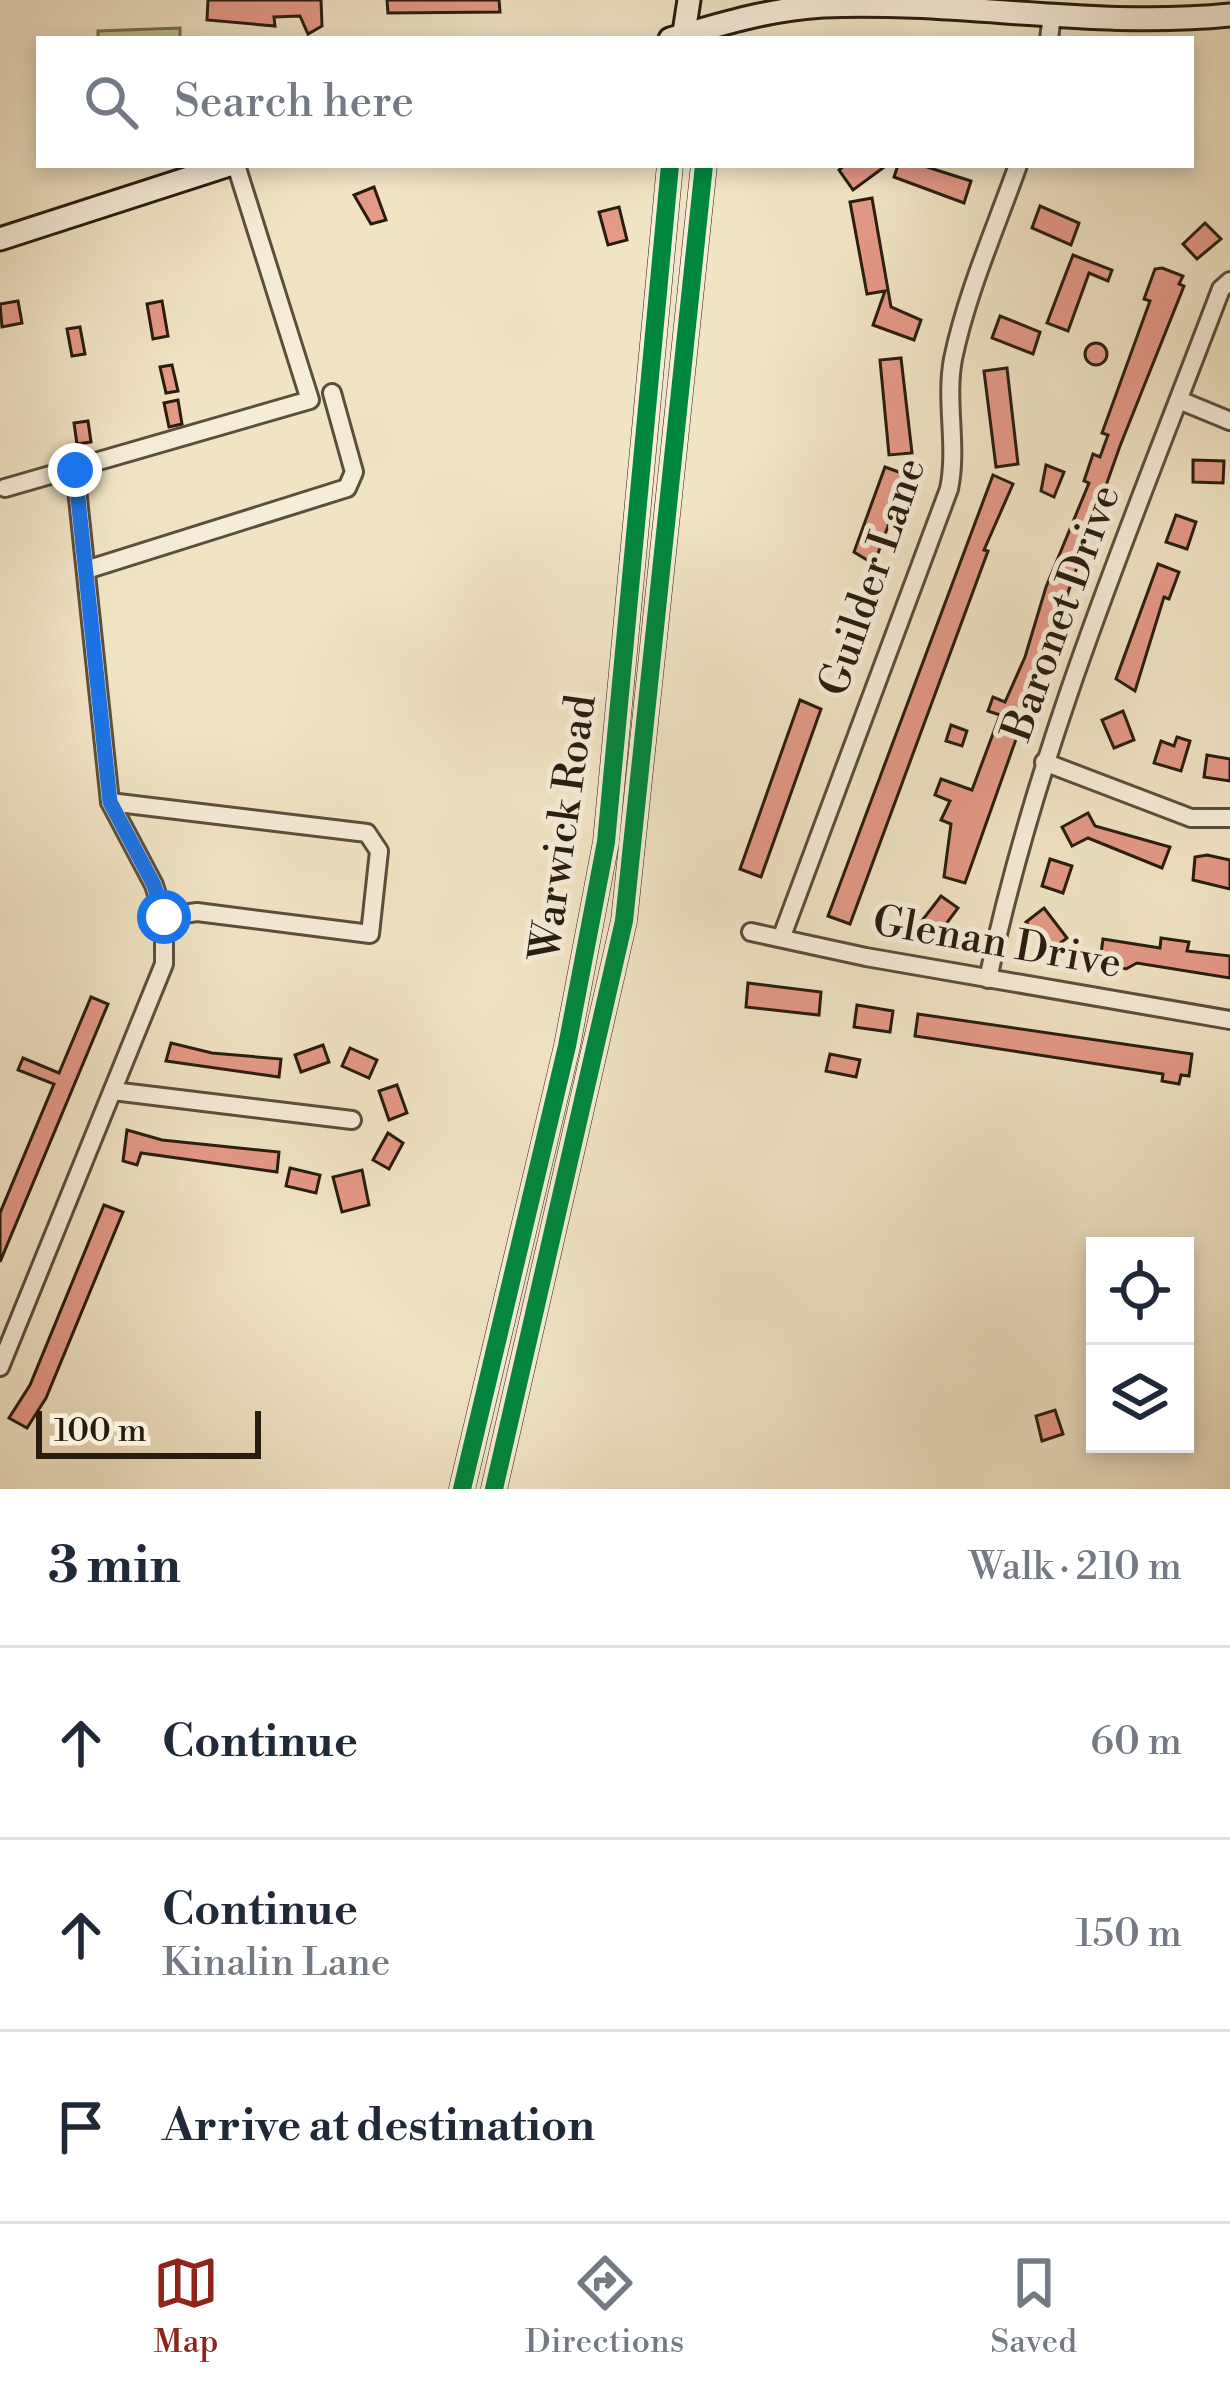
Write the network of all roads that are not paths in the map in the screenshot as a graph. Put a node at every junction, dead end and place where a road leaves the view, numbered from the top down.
1 (689, 0) edge
2 (722, 0) edge
3 (1014, 7) edge
4 (1228, 10) edge
5 (1052, 15) junction
6 (717, 32) edge
7 (680, 36) edge
8 (1049, 36) edge
9 (223, 168) edge
10 (233, 168) edge
11 (670, 168) edge
12 (704, 168) edge
13 (1017, 168) edge
14 (0, 239) edge
15 (1230, 281) edge
16 (332, 393) dead end
17 (1179, 400) junction
18 (1230, 422) edge
19 (75, 470) junction
20 (5, 488) dead end
21 (86, 570) junction
22 (1044, 762) junction
23 (110, 802) junction
24 (1230, 818) edge
25 (164, 917) junction
26 (752, 932) dead end
27 (782, 936) junction
28 (988, 979) junction
29 (1230, 1020) edge
30 (113, 1091) junction
31 (352, 1120) dead end
32 (0, 1367) edge
33 (462, 1489) edge
34 (494, 1489) edge

1 - 7 main road
2 - 6 main road
3 - 5 main road
3 - 6 main road
4 - 5 main road
5 - 8 street
9 - 14 main road
10 - 19 street
11 - 33 main road, Warwick Road
12 - 34 main road, Warwick Road
13 - 27 street, Guilder Lane
15 - 17 street, Baronet Drive
16 - 21 street
17 - 18 street
17 - 22 street, Baronet Drive
19 - 20 street
19 - 21 street
21 - 23 street
22 - 24 street
22 - 28 street, Baronet Drive
23 - 25 street
23 - 25 street
25 - 30 street
26 - 27 street, Glenan Drive
27 - 28 street, Glenan Drive
28 - 29 street, Glenan Drive
30 - 31 street
30 - 32 street

